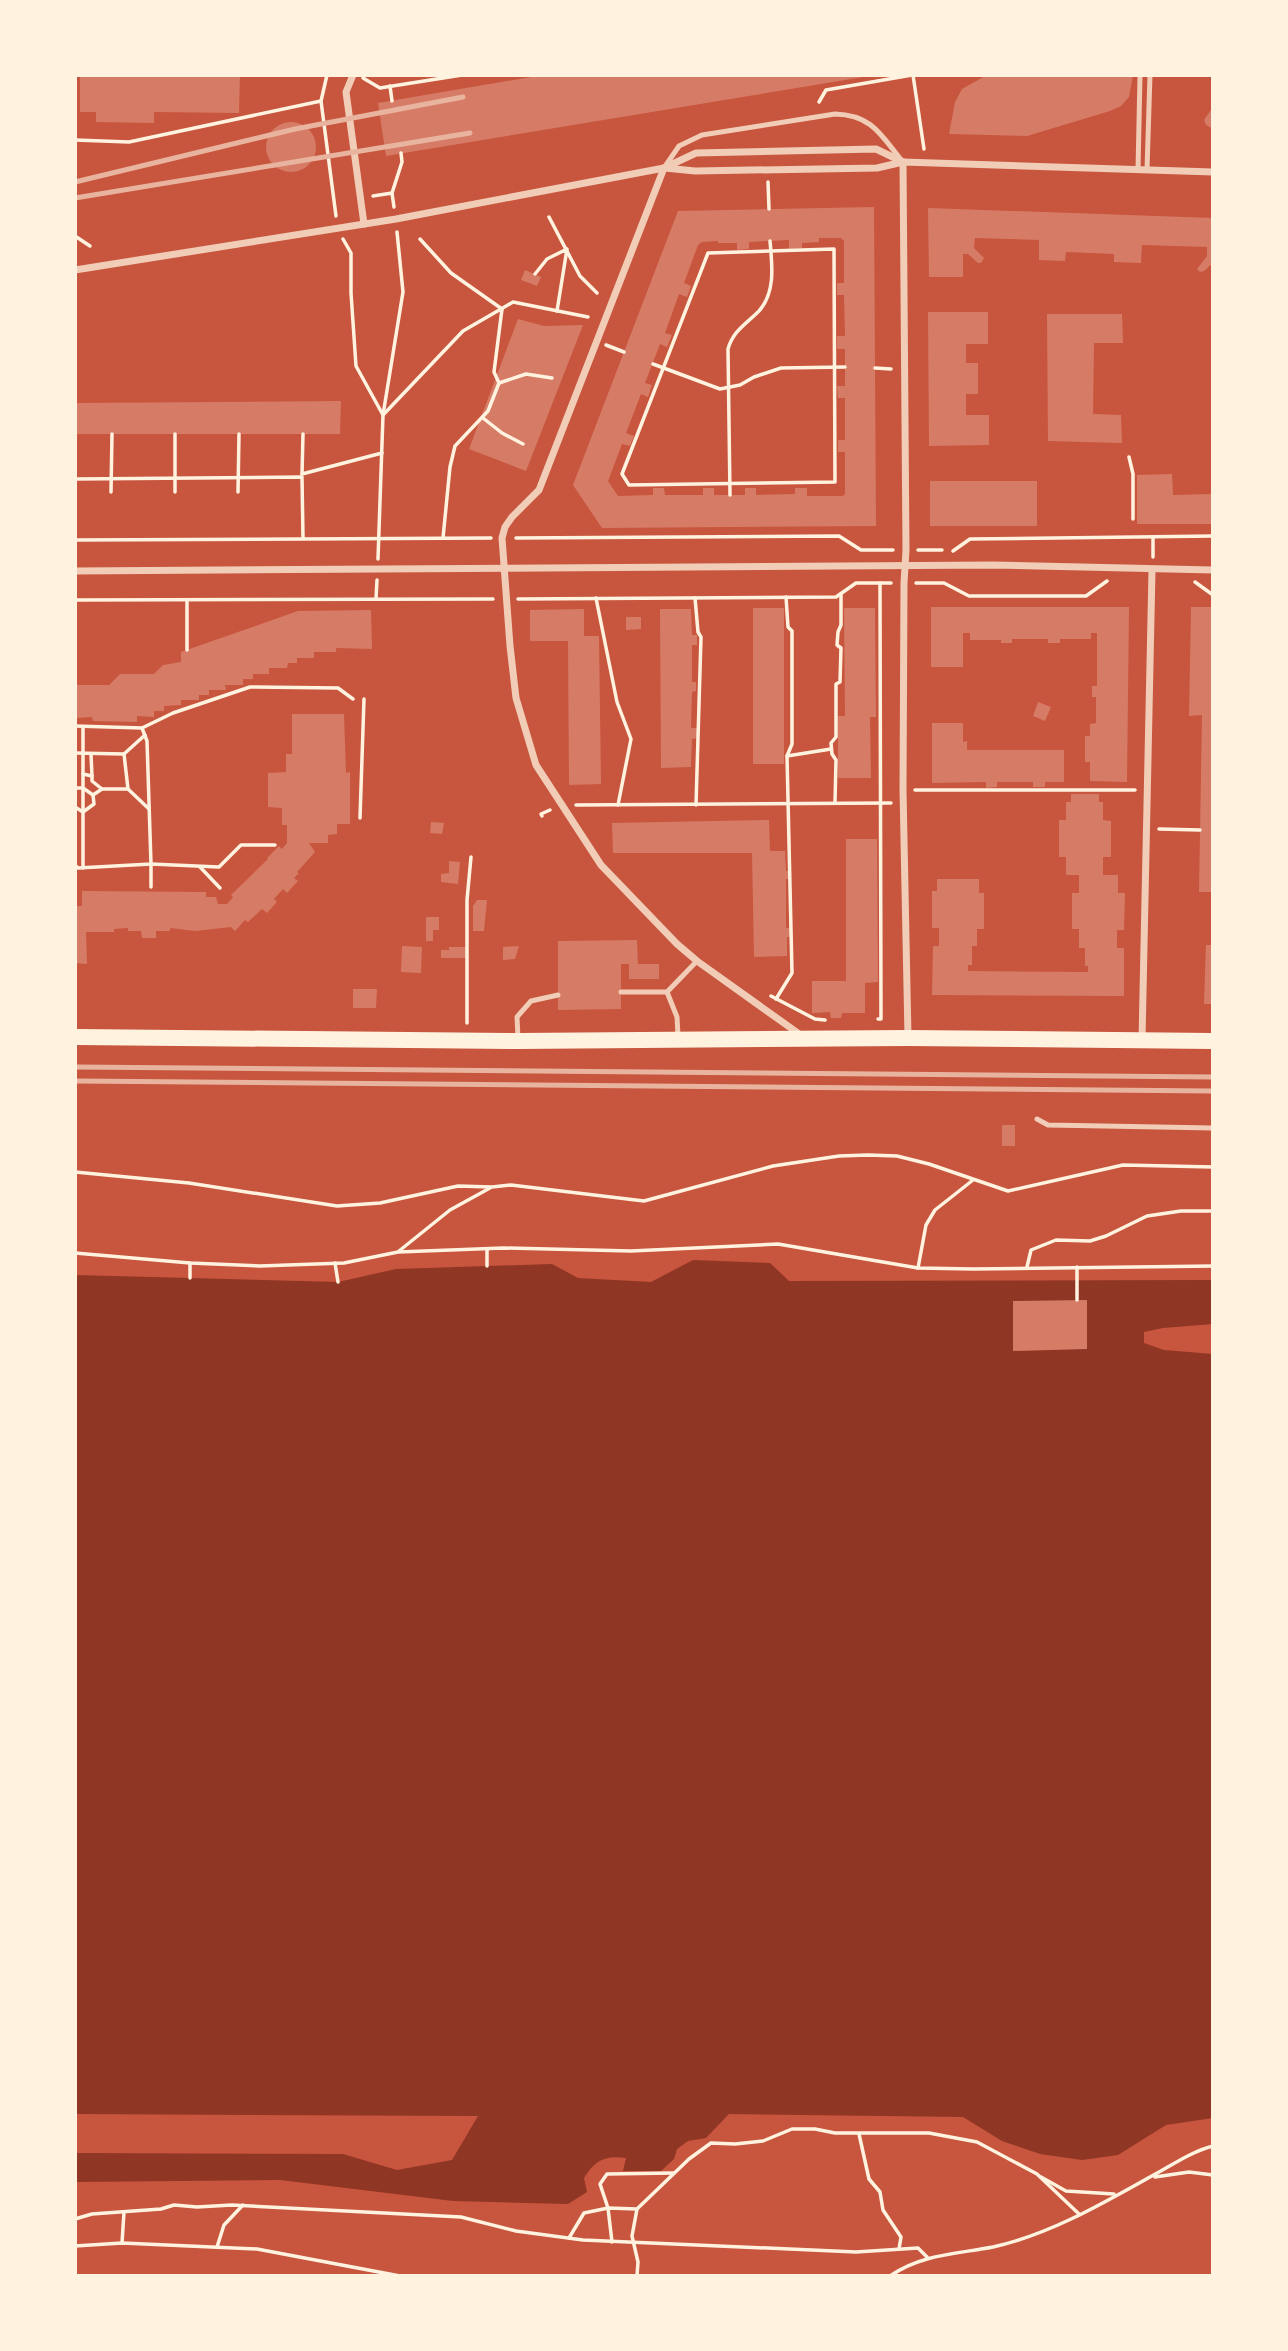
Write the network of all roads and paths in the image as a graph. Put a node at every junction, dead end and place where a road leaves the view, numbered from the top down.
1 (327, 75) edge
2 (353, 75) edge
3 (358, 75) edge
4 (462, 75) edge
5 (913, 75) edge
6 (1140, 75) edge
7 (1150, 75) edge
8 (439, 77) edge
9 (390, 86) junction
10 (321, 101) junction
11 (392, 101) dead end
12 (819, 102) dead end
13 (75, 140) edge
14 (401, 153) dead end
15 (903, 162) junction
16 (923, 163) junction
17 (664, 168) junction
18 (768, 170) junction
19 (1142, 170) junction
20 (1213, 172) edge
21 (392, 193) dead end
22 (769, 209) dead end
23 (548, 217) dead end
24 (396, 219) junction
25 (364, 224) junction
26 (337, 228) junction
27 (75, 236) edge
28 (419, 239) dead end
29 (770, 241) dead end
30 (90, 246) dead end
31 (567, 249) junction
32 (771, 250) junction
33 (75, 270) edge
34 (535, 274) dead end
35 (597, 293) dead end
36 (502, 309) junction
37 (557, 311) junction
38 (588, 317) dead end
39 (653, 364) dead end
40 (845, 367) dead end
41 (663, 368) junction
42 (835, 368) junction
43 (875, 368) dead end
44 (904, 369) junction
45 (552, 378) dead end
46 (499, 383) junction
47 (728, 389) junction
48 (383, 415) junction
49 (482, 418) junction
50 (112, 434) dead end
51 (175, 434) dead end
52 (239, 434) dead end
53 (303, 434) dead end
54 (523, 444) dead end
55 (382, 453) junction
56 (1129, 457) dead end
57 (302, 475) junction
58 (239, 477) junction
59 (112, 478) junction
60 (176, 478) junction
61 (75, 479) edge
62 (729, 484) junction
63 (111, 492) dead end
64 (175, 492) dead end
65 (238, 492) dead end
66 (730, 495) dead end
67 (1133, 519) dead end
68 (730, 527) dead end
69 (1153, 536) junction
70 (1213, 536) edge
71 (730, 537) junction
72 (443, 538) junction
73 (502, 538) junction
74 (303, 539) junction
75 (379, 539) junction
76 (75, 540) edge
77 (906, 550) junction
78 (906, 566) junction
79 (505, 570) junction
80 (1152, 570) junction
81 (1213, 570) edge
82 (75, 571) edge
83 (378, 571) junction
84 (1108, 581) dead end
85 (1184, 582) dead end
86 (880, 583) junction
87 (904, 583) junction
88 (841, 594) junction
89 (1213, 595) edge
90 (786, 597) junction
91 (596, 598) junction
92 (695, 598) junction
93 (376, 599) junction
94 (506, 599) junction
95 (75, 600) edge
96 (187, 600) junction
97 (187, 650) dead end
98 (353, 699) dead end
99 (364, 699) dead end
100 (186, 700) dead end
101 (186, 708) junction
102 (75, 726) edge
103 (83, 727) junction
104 (142, 727) junction
105 (145, 735) junction
106 (831, 749) junction
107 (75, 753) edge
108 (83, 754) junction
109 (91, 754) junction
110 (124, 754) junction
111 (787, 756) junction
112 (83, 774) junction
113 (92, 776) junction
114 (75, 788) edge
115 (83, 788) junction
116 (102, 789) junction
117 (128, 789) junction
118 (903, 790) junction
119 (1147, 790) junction
120 (93, 795) junction
121 (789, 803) junction
122 (835, 803) junction
123 (881, 803) junction
124 (903, 803) junction
125 (696, 804) junction
126 (618, 805) junction
127 (561, 806) junction
128 (578, 806) junction
129 (75, 807) edge
130 (149, 809) junction
131 (83, 812) junction
132 (585, 817) dead end
133 (360, 818) dead end
134 (1147, 829) junction
135 (1200, 830) dead end
136 (275, 845) dead end
137 (471, 857) dead end
138 (151, 864) junction
139 (75, 865) edge
140 (199, 866) junction
141 (83, 868) junction
142 (151, 887) dead end
143 (220, 888) dead end
144 (697, 961) junction
145 (621, 992) dead end
146 (667, 992) junction
147 (765, 992) dead end
148 (558, 995) dead end
149 (776, 999) junction
150 (827, 1020) dead end
151 (870, 1020) dead end
152 (75, 1037) edge
153 (806, 1038) junction
154 (908, 1038) junction
155 (1142, 1040) junction
156 (467, 1041) junction
157 (518, 1041) junction
158 (678, 1041) junction
159 (1213, 1041) edge
160 (1037, 1119) dead end
161 (1213, 1128) edge
162 (1213, 1167) edge
163 (75, 1172) edge
164 (973, 1180) junction
165 (492, 1187) junction
166 (1213, 1211) edge
167 (487, 1249) junction
168 (398, 1252) junction
169 (75, 1253) edge
170 (190, 1263) junction
171 (335, 1263) junction
172 (487, 1266) dead end
173 (1213, 1266) edge
174 (1027, 1267) junction
175 (1077, 1267) junction
176 (918, 1268) junction
177 (190, 1278) dead end
178 (338, 1282) dead end
179 (1077, 1300) dead end
180 (859, 2134) junction
181 (1213, 2146) edge
182 (676, 2173) junction
183 (1037, 2174) junction
184 (1213, 2175) edge
185 (1149, 2178) junction
186 (1117, 2194) junction
187 (243, 2206) junction
188 (608, 2208) junction
189 (637, 2209) junction
190 (124, 2212) junction
191 (1079, 2214) junction
192 (75, 2219) edge
193 (569, 2238) junction
194 (612, 2242) junction
195 (122, 2243) junction
196 (635, 2243) junction
197 (75, 2246) edge
198 (217, 2247) junction
199 (899, 2249) junction
200 (927, 2257) junction
201 (400, 2276) edge
202 (637, 2276) edge
203 (890, 2276) edge

1 - 10 path
2 - 25 street
3 - 9 path
4 - 8 path
5 - 12 path
5 - 16 path
6 - 19 lane
7 - 19 lane
8 - 9 path
9 - 11 path
10 - 13 path
10 - 26 path
14 - 21 path
15 - 16 street
15 - 17 street
15 - 17 lane
15 - 18 street
15 - 44 street
16 - 19 street
17 - 18 street
17 - 24 street
17 - 73 street
18 - 22 path
19 - 20 street
23 - 31 path
24 - 25 street
24 - 48 path
25 - 26 street
26 - 33 street
26 - 48 path
27 - 30 path
28 - 36 path
29 - 32 path
31 - 34 path
31 - 35 path
31 - 37 path
32 - 41 path
32 - 42 path
32 - 47 path
36 - 37 path
36 - 46 path
36 - 48 path
37 - 38 path
39 - 41 path
40 - 42 path
41 - 47 path
41 - 62 path
42 - 47 path
42 - 62 path
43 - 44 path
44 - 77 street
45 - 46 path
46 - 49 path
47 - 62 path
48 - 55 path
49 - 54 path
49 - 72 path
50 - 59 path
51 - 60 path
52 - 58 path
53 - 57 path
55 - 57 path
55 - 75 path
56 - 67 path
57 - 58 path
57 - 74 path
58 - 60 path
58 - 65 path
59 - 60 path
59 - 61 path
59 - 63 path
60 - 64 path
62 - 66 path
68 - 71 path
69 - 70 path
69 - 77 path
69 - 80 path
71 - 73 path
71 - 77 path
72 - 73 path
72 - 75 path
73 - 79 street
74 - 75 path
74 - 76 path
75 - 83 path
77 - 78 street
78 - 79 street
78 - 80 street
78 - 87 street
79 - 83 street
79 - 94 street
80 - 81 street
80 - 119 street
82 - 83 street
83 - 93 path
84 - 87 path
85 - 89 path
86 - 87 path
86 - 88 path
86 - 123 path
87 - 118 street
88 - 90 path
88 - 106 path
90 - 92 path
90 - 111 path
91 - 92 path
91 - 94 path
91 - 126 path
92 - 125 path
93 - 94 path
93 - 96 path
94 - 127 street
95 - 96 path
96 - 97 path
98 - 101 path
99 - 133 path
100 - 101 path
101 - 104 path
102 - 103 path
103 - 104 path
103 - 108 path
104 - 105 path
105 - 110 path
105 - 130 path
106 - 111 path
106 - 122 path
107 - 108 path
108 - 109 path
108 - 112 path
109 - 110 path
109 - 113 path
110 - 117 path
111 - 121 path
112 - 113 path
112 - 115 path
113 - 116 path
114 - 115 path
115 - 120 path
115 - 131 path
116 - 117 path
116 - 120 path
117 - 130 path
118 - 119 path
118 - 124 street
119 - 134 street
120 - 131 path
121 - 122 path
121 - 125 path
121 - 149 path
122 - 123 path
123 - 124 path
123 - 151 path
124 - 154 street
125 - 126 path
126 - 128 path
127 - 128 path
127 - 144 street
128 - 132 path
129 - 131 path
130 - 138 path
131 - 141 path
134 - 135 path
134 - 155 street
136 - 140 path
137 - 156 path
138 - 140 path
138 - 141 path
138 - 142 path
139 - 141 path
140 - 143 path
144 - 146 lane
144 - 153 street
145 - 146 lane
146 - 158 lane
147 - 149 path
148 - 157 lane
149 - 150 path
152 - 156 main road
153 - 154 main road
153 - 158 main road
154 - 155 main road
155 - 159 main road
156 - 157 main road
157 - 158 main road
160 - 161 lane
162 - 164 path
163 - 165 path
164 - 165 path
164 - 176 path
165 - 168 path
166 - 174 path
167 - 168 path
167 - 172 path
167 - 176 path
168 - 171 path
169 - 170 path
170 - 171 path
170 - 177 path
171 - 178 path
173 - 175 path
174 - 175 path
174 - 176 path
175 - 179 path
180 - 182 path
180 - 183 path
180 - 199 path
181 - 185 path
182 - 188 path
182 - 189 path
183 - 186 path
183 - 191 path
184 - 185 path
185 - 186 path
186 - 191 path
187 - 190 path
187 - 193 path
187 - 198 path
188 - 189 path
188 - 193 path
188 - 194 path
189 - 196 path
190 - 192 path
190 - 195 path
191 - 200 path
193 - 194 path
194 - 196 path
195 - 197 path
195 - 198 path
196 - 199 path
196 - 202 path
198 - 201 path
199 - 200 path
200 - 203 path

